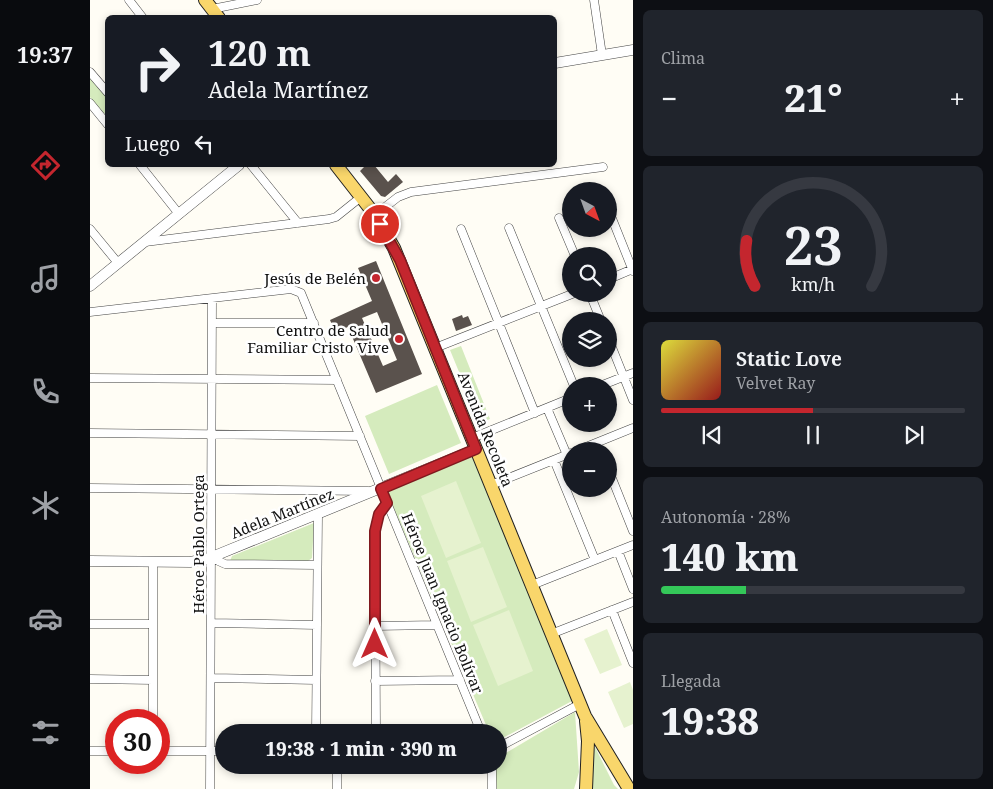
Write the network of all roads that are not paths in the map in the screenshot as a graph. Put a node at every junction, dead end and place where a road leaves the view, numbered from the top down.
1 (129, 0) edge
2 (258, 0) edge
3 (594, 0) edge
4 (212, 9) edge
5 (141, 15) edge
6 (633, 50) edge
7 (602, 55) junction
8 (557, 62) edge
9 (90, 72) edge
10 (105, 90) edge
11 (90, 103) edge
12 (105, 118) edge
13 (603, 166) dead end
14 (142, 167) edge
15 (237, 167) edge
16 (253, 167) edge
17 (338, 167) edge
18 (361, 197) junction
19 (179, 214) junction
20 (375, 215) junction
21 (559, 218) dead end
22 (298, 222) junction
23 (510, 228) dead end
24 (90, 229) edge
25 (461, 229) dead end
26 (618, 233) edge
27 (145, 242) junction
28 (571, 247) edge
29 (118, 263) junction
30 (633, 270) edge
31 (617, 276) edge
32 (90, 286) edge
33 (562, 298) edge
34 (212, 299) junction
35 (541, 306) junction
36 (90, 312) edge
37 (212, 323) junction
38 (314, 323) junction
39 (498, 323) junction
40 (435, 348) junction
41 (617, 360) edge
42 (633, 373) edge
43 (570, 377) edge
44 (624, 377) junction
45 (90, 378) edge
46 (212, 379) junction
47 (337, 380) junction
48 (617, 380) edge
49 (633, 400) edge
50 (562, 402) edge
51 (548, 408) junction
52 (535, 413) junction
53 (633, 428) edge
54 (90, 433) edge
55 (212, 434) junction
56 (360, 436) junction
57 (564, 442) edge
58 (599, 442) edge
59 (474, 443) junction
60 (562, 457) edge
61 (554, 460) junction
62 (491, 485) junction
63 (90, 488) edge
64 (212, 490) junction
65 (378, 490) junction
66 (617, 491) edge
67 (387, 503) junction
68 (318, 515) junction
69 (633, 531) edge
70 (633, 545) edge
71 (618, 551) junction
72 (212, 558) junction
73 (595, 560) junction
74 (90, 561) edge
75 (153, 562) junction
76 (317, 564) junction
77 (532, 585) junction
78 (633, 589) edge
79 (633, 602) edge
80 (612, 610) junction
81 (211, 623) junction
82 (90, 624) edge
83 (153, 624) junction
84 (317, 625) junction
85 (437, 625) junction
86 (375, 626) junction
87 (552, 634) junction
88 (633, 663) edge
89 (211, 678) junction
90 (90, 679) edge
91 (153, 680) junction
92 (316, 680) junction
93 (460, 680) junction
94 (376, 681) junction
95 (152, 709) edge
96 (582, 710) junction
97 (316, 724) edge
98 (376, 724) edge
99 (478, 724) edge
100 (507, 743) edge
101 (90, 750) edge
102 (105, 751) edge
103 (170, 751) edge
104 (211, 751) junction
105 (215, 751) edge
106 (337, 774) edge
107 (492, 774) edge
108 (585, 786) edge
109 (210, 789) edge
110 (337, 789) edge
111 (492, 789) edge
112 (629, 789) edge

1 - 5 street
2 - 4 street
3 - 7 street
6 - 7 street
7 - 8 street
9 - 10 street
11 - 12 street
13 - 20 street
14 - 19 street
15 - 19 street
16 - 22 street
17 - 18 main road, Avenida Recoleta
18 - 20 main road, Avenida Recoleta
18 - 22 street
19 - 27 street
20 - 40 main road, Avenida Recoleta
21 - 28 street
22 - 27 street
23 - 35 street
24 - 29 street
25 - 39 street
26 - 30 street
27 - 29 street
29 - 32 street
30 - 31 street
33 - 35 street
34 - 36 street
34 - 37 street, Héroe Pablo Ortega
34 - 38 street, Héroe Juan Ignacio Bolívar
35 - 39 street
35 - 43 street
37 - 38 street
37 - 46 street, Héroe Pablo Ortega
38 - 47 street, Héroe Juan Ignacio Bolívar
39 - 40 street
39 - 52 street
40 - 59 main road, Avenida Recoleta
41 - 44 street
42 - 44 street
44 - 48 street
44 - 49 street
45 - 46 street
46 - 47 street
46 - 55 street, Héroe Pablo Ortega
47 - 56 street, Héroe Juan Ignacio Bolívar
50 - 51 street
51 - 52 street
51 - 57 street
52 - 59 street
53 - 58 street
54 - 55 street
55 - 56 street
55 - 64 street, Héroe Pablo Ortega
56 - 65 street, Héroe Juan Ignacio Bolívar
59 - 62 main road, Avenida Recoleta
59 - 65 street, Adela Martínez
60 - 61 street
61 - 62 street
61 - 73 street
62 - 77 main road, Avenida Recoleta
63 - 64 street
64 - 65 street
64 - 72 street, Héroe Pablo Ortega
65 - 67 street, Héroe Juan Ignacio Bolívar
65 - 68 street, Adela Martínez
66 - 69 street
67 - 85 street, Héroe Juan Ignacio Bolívar
67 - 86 street
68 - 72 street, Adela Martínez
68 - 76 street
70 - 71 street
71 - 73 street
71 - 78 street
72 - 75 street, Adela Martínez
72 - 76 street
72 - 81 street, Héroe Pablo Ortega
73 - 77 street
74 - 75 street, Adela Martínez
75 - 83 street
76 - 84 street
77 - 87 main road, Avenida Recoleta
79 - 80 street
80 - 87 street
80 - 88 street
81 - 84 street
81 - 89 street, Héroe Pablo Ortega
82 - 83 street
83 - 91 street
84 - 92 street
85 - 86 street
85 - 93 street, Héroe Juan Ignacio Bolívar
86 - 94 street
87 - 96 main road, Avenida Recoleta
89 - 92 street
89 - 104 street, Héroe Pablo Ortega
90 - 91 street
91 - 95 street
92 - 97 street
93 - 94 street
93 - 99 street, Héroe Juan Ignacio Bolívar
94 - 98 street
96 - 100 street
96 - 108 main road, Avenida Recoleta
96 - 112 main road, Avenida Recoleta
101 - 102 street
103 - 104 street
104 - 105 street
104 - 109 street, Héroe Pablo Ortega
106 - 110 street
107 - 111 street

